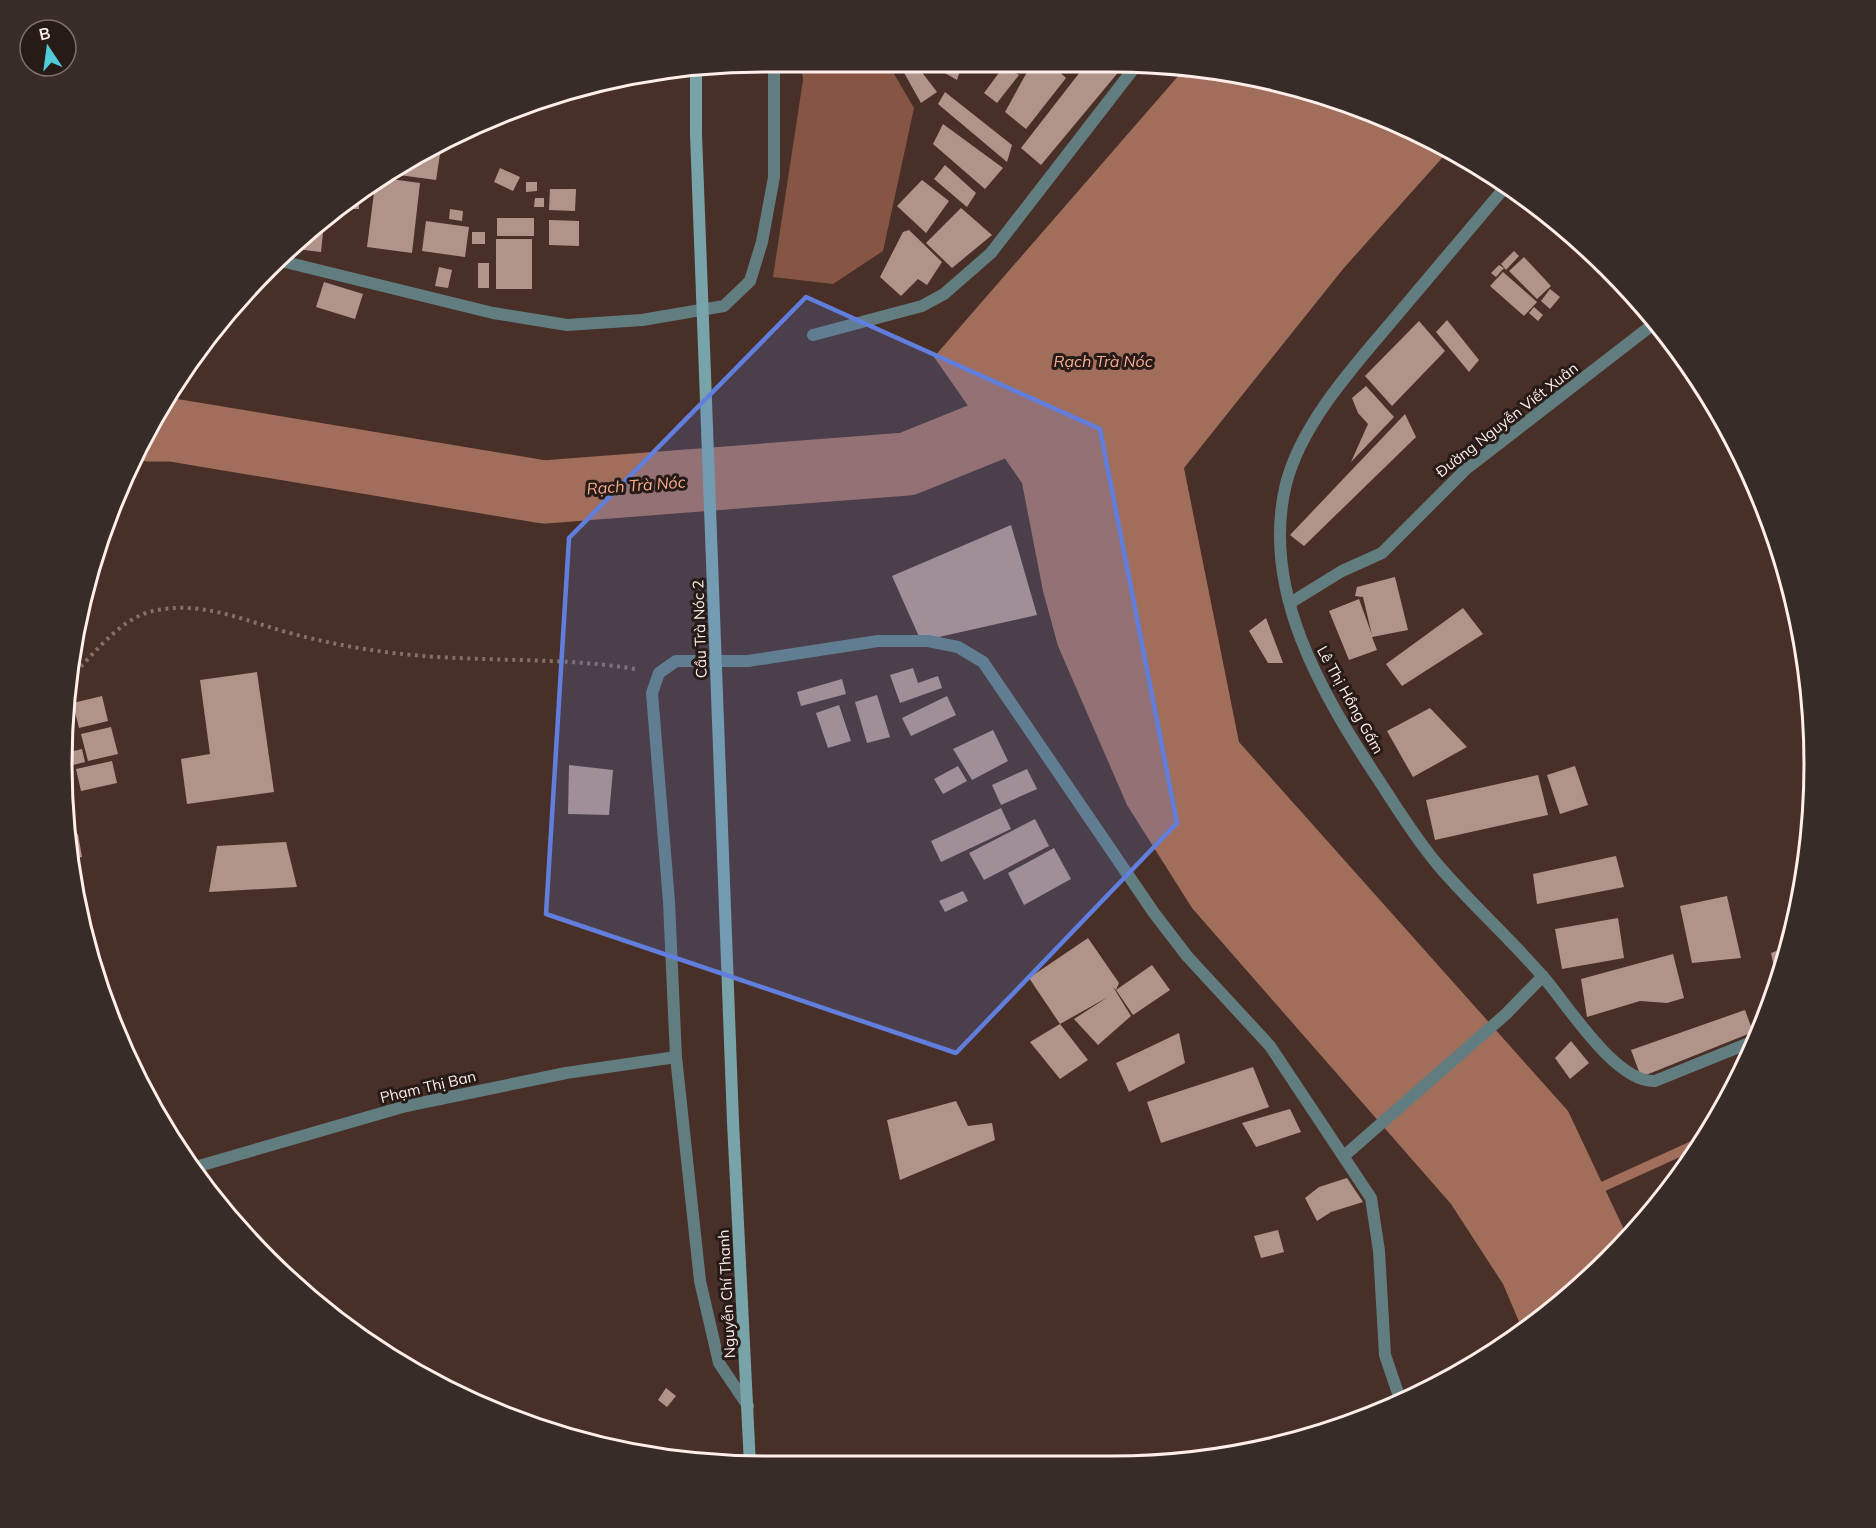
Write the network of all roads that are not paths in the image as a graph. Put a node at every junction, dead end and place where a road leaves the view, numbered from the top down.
1 (774, 72) edge
2 (1131, 72) edge
3 (696, 76) edge
4 (1501, 192) edge
5 (288, 263) edge
6 (1648, 328) edge
7 (813, 335) dead end
8 (1290, 603) junction
9 (1543, 976) junction
10 (1744, 1045) edge
11 (676, 1057) junction
12 (733, 1122) joint
13 (1344, 1156) junction
14 (201, 1165) edge
15 (1398, 1394) edge
16 (748, 1406) junction
17 (750, 1456) edge

1 - 5 street
2 - 7 street
3 - 12 main road, Cầu Trà Nóc 2, bridge
4 - 8 street, Lê Thị Hồng Gấm
6 - 8 street, Đường Nguyễn Viết Xuân
8 - 9 street, Lê Thị Hồng Gấm
9 - 10 street, Lê Thị Hồng Gấm
9 - 13 street
11 - 13 street
11 - 14 street, Phạm Thị Ban
11 - 16 street
12 - 16 main road, Nguyễn Chí Thanh
13 - 15 street
16 - 17 main road, Nguyễn Chí Thanh

